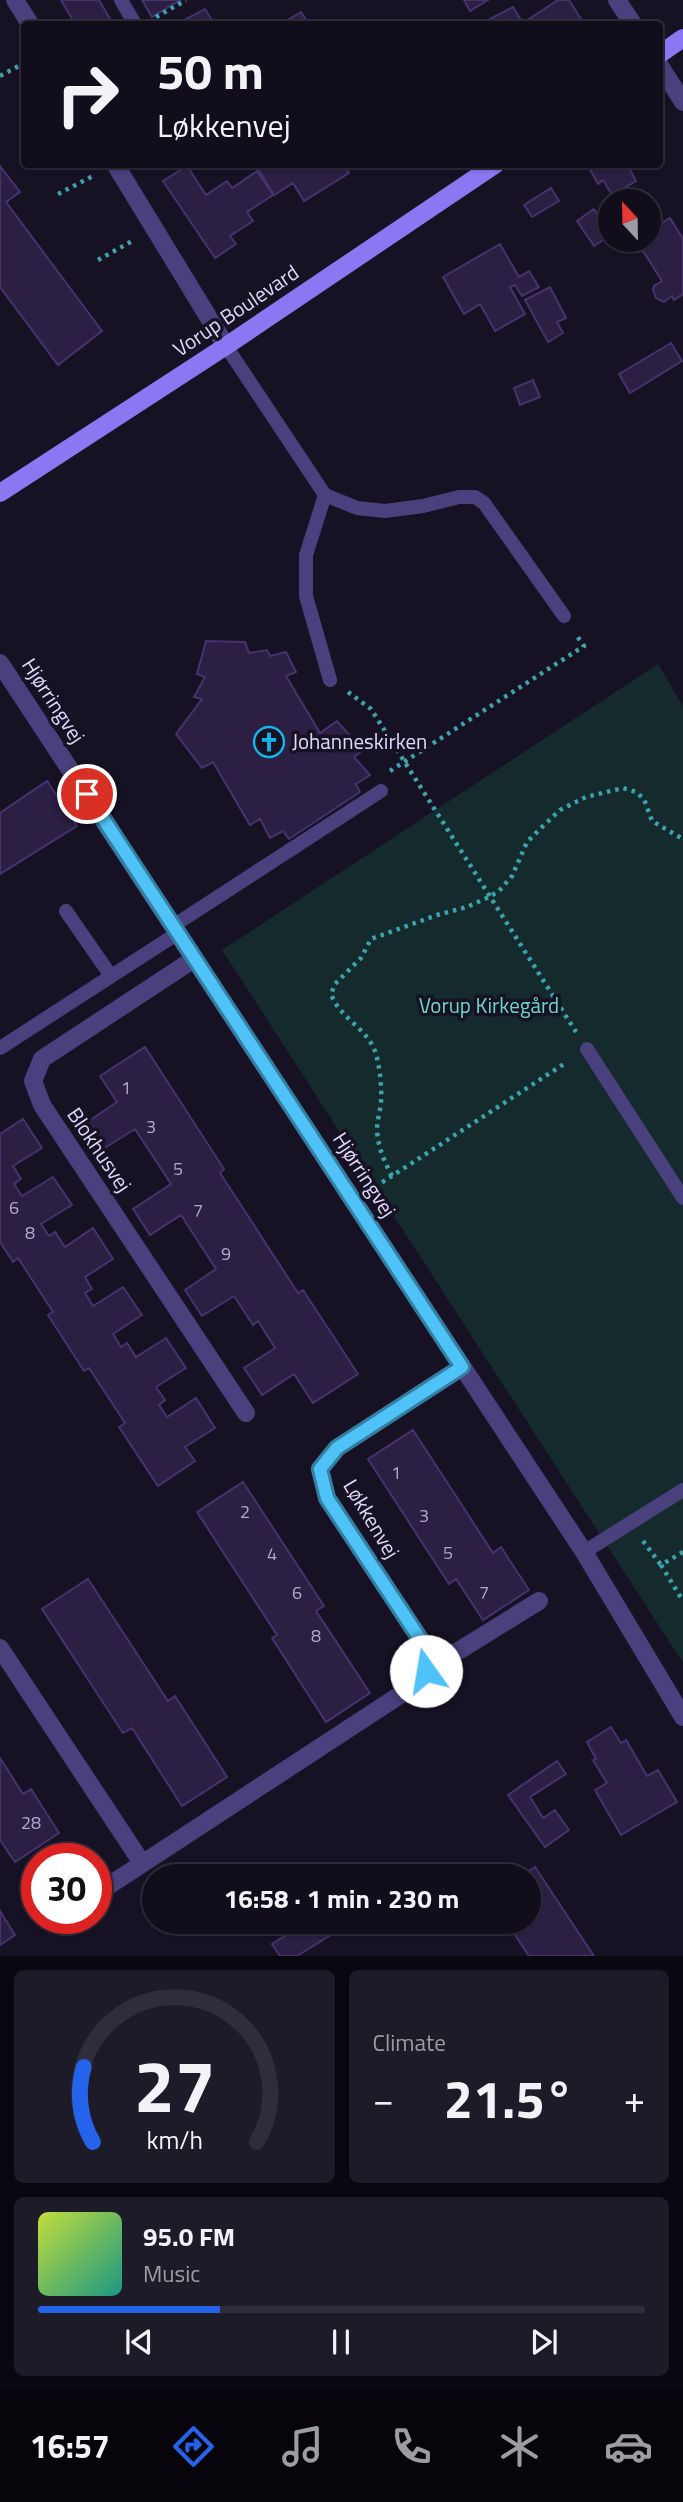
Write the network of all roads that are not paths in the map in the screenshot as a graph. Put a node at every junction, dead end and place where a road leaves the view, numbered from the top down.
1 (15, 0) edge
2 (121, 0) edge
3 (617, 0) edge
4 (28, 21) edge
5 (133, 21) edge
6 (631, 21) edge
7 (683, 38) edge
8 (663, 52) edge
9 (663, 71) edge
10 (683, 103) edge
11 (110, 168) edge
12 (490, 168) edge
13 (226, 346) junction
14 (0, 493) edge
15 (324, 495) junction
16 (564, 616) road end
17 (0, 663) edge
18 (330, 680) road end
19 (381, 791) dead end
20 (66, 911) dead end
21 (176, 929) junction
22 (194, 959) junction
23 (111, 976) junction
24 (0, 1048) edge
25 (587, 1049) road end
26 (683, 1199) edge
27 (462, 1367) junction
28 (247, 1413) dead end
29 (683, 1490) edge
30 (584, 1552) junction
31 (539, 1601) dead end
32 (0, 1648) edge
33 (426, 1671) junction
34 (683, 1717) edge
35 (142, 1863) junction
36 (112, 1883) edge

1 - 4 street
2 - 5 lane
3 - 6 street
7 - 8 street
9 - 10 street
11 - 13 street
12 - 13 street, Vorup Boulevard
13 - 14 street, Vorup Boulevard
13 - 15 lane
15 - 16 lane
15 - 18 lane
17 - 21 street, Hjørringvej
19 - 21 lane
20 - 23 lane
21 - 22 street, Hjørringvej
21 - 23 lane
22 - 27 street, Hjørringvej
22 - 28 street, Blokhusvej
23 - 24 lane
25 - 26 lane
27 - 30 street, Hjørringvej
27 - 33 street, Løkkenvej
29 - 30 lane
30 - 34 street, Hjørringvej
31 - 33 street
32 - 35 street
33 - 35 street
35 - 36 street

